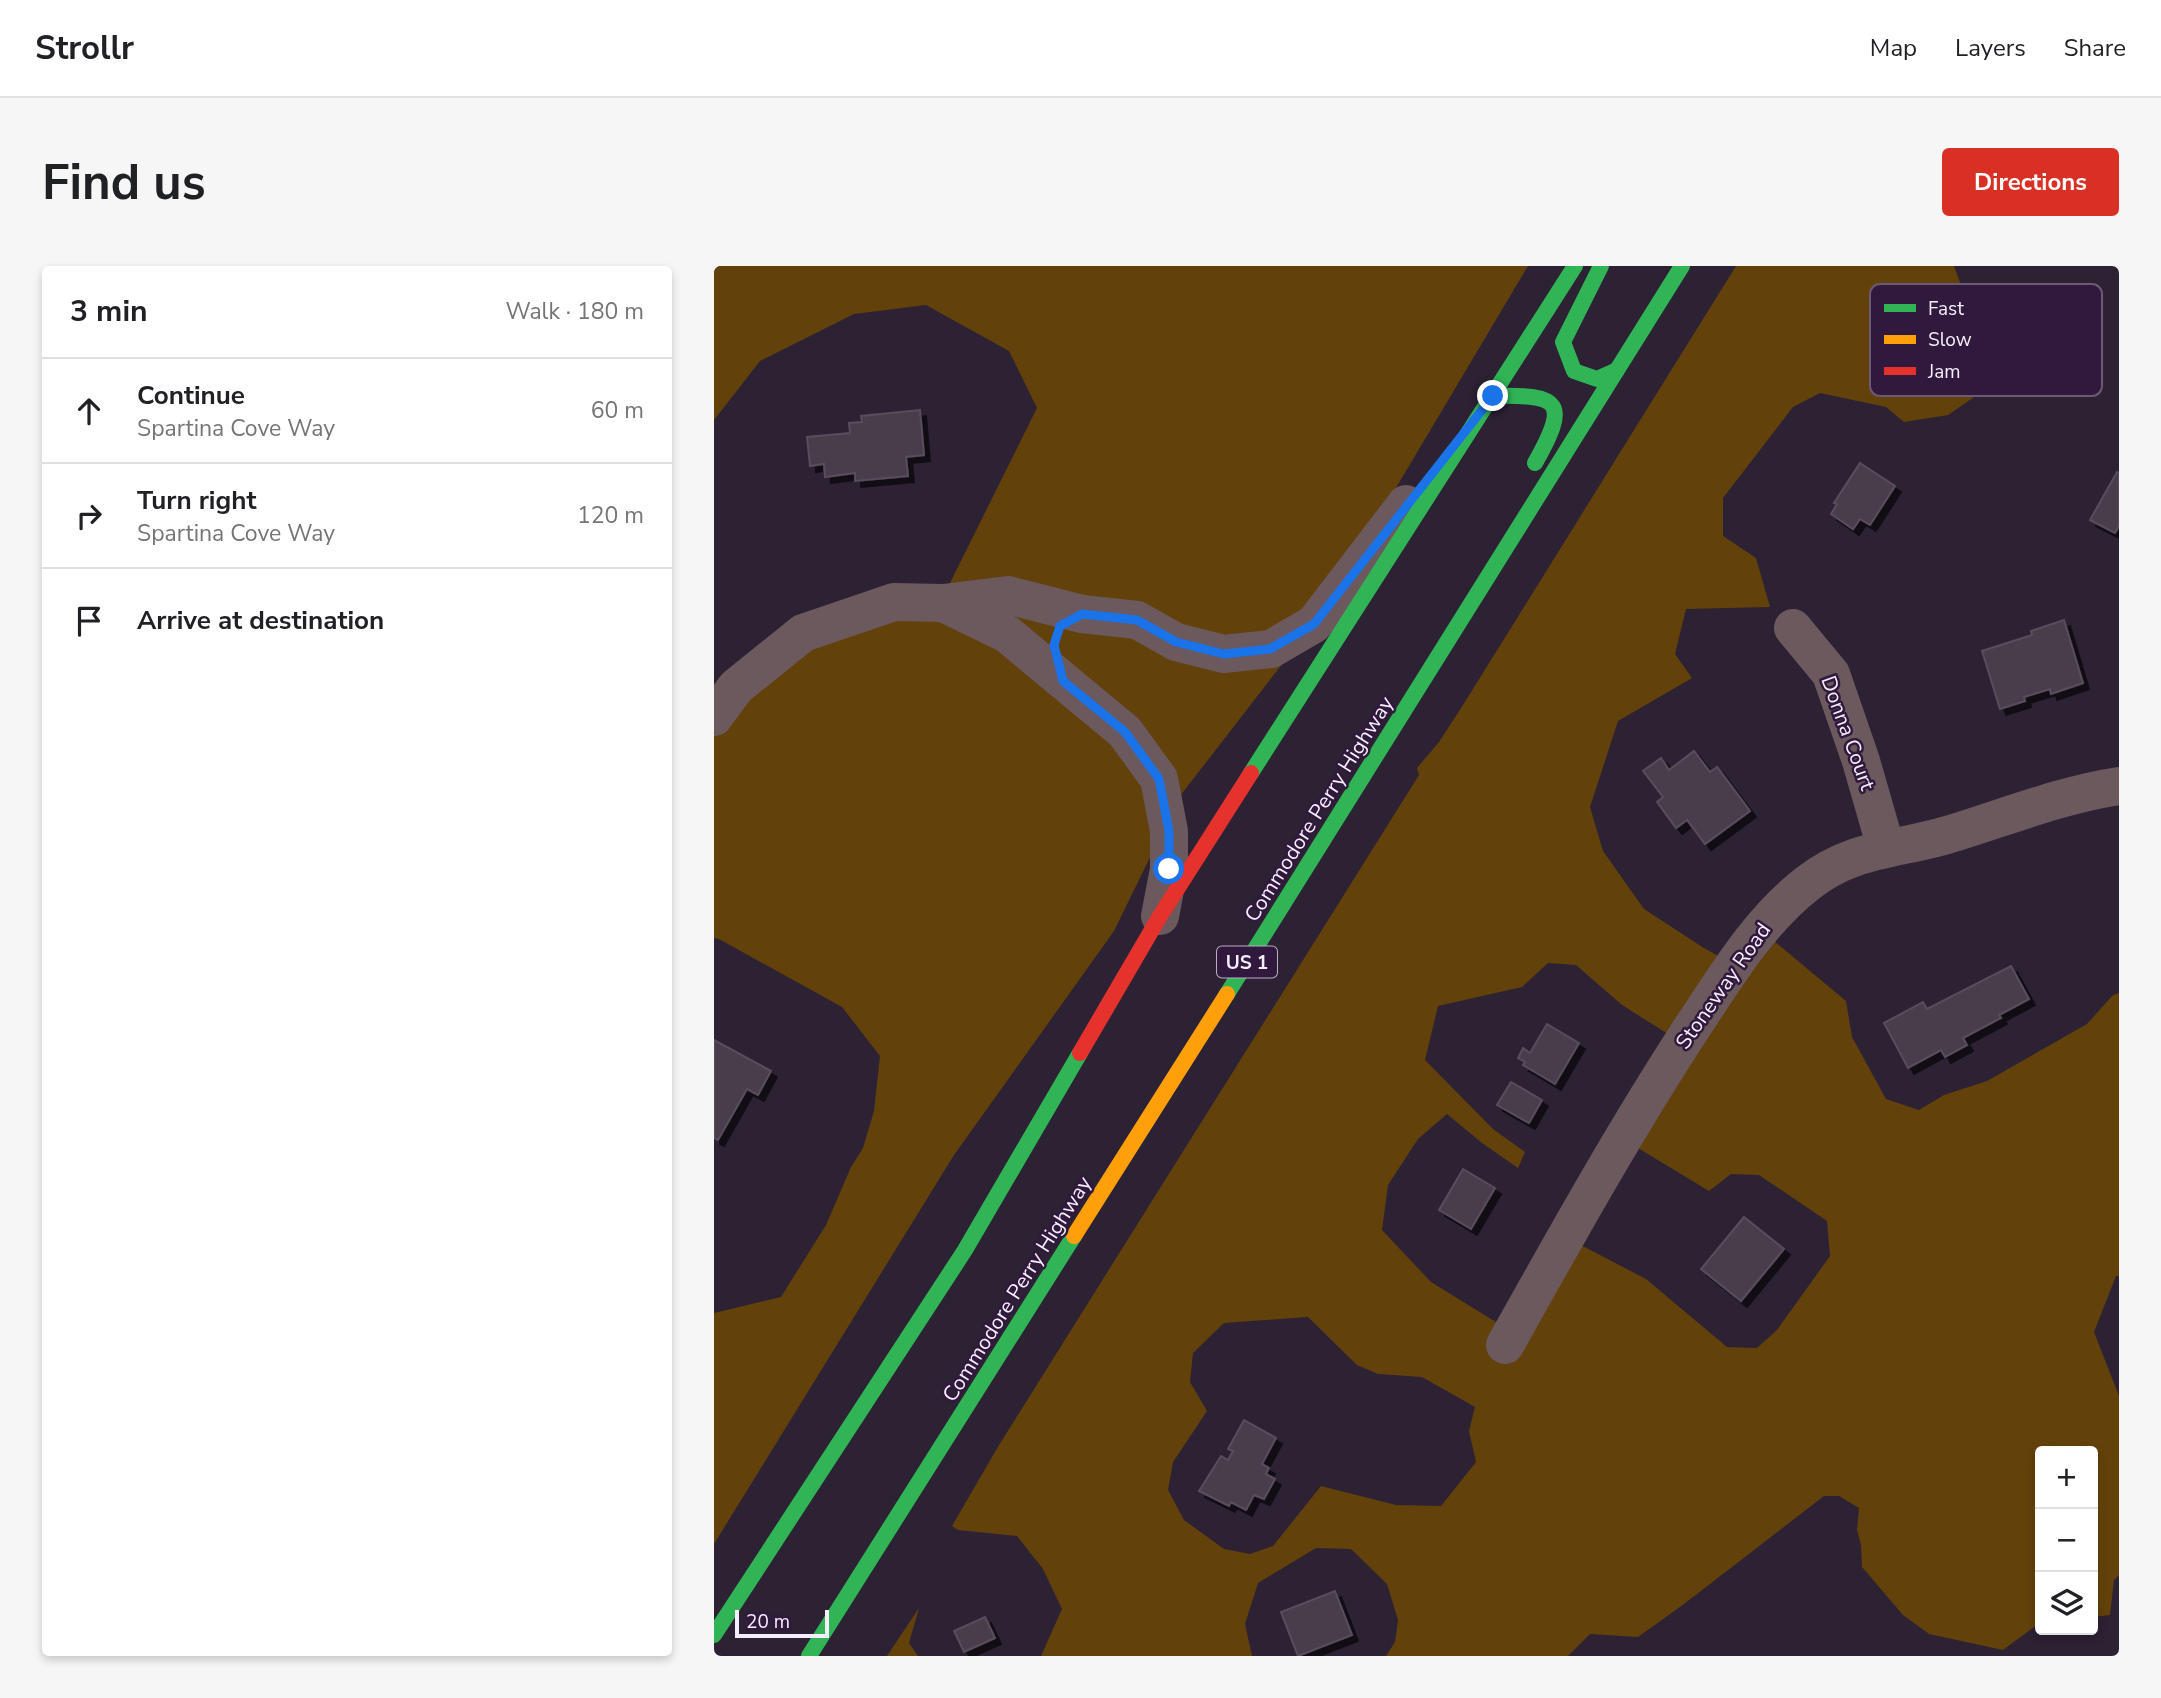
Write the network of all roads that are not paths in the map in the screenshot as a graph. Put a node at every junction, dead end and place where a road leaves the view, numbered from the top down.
1 (1575, 266) edge
2 (1601, 266) edge
3 (1682, 266) edge
4 (1618, 370) junction
5 (1493, 396) junction
6 (1528, 475) dead end
7 (1503, 523) dead end
8 (943, 603) junction
9 (1082, 614) junction
10 (1793, 628) dead end
11 (1063, 681) junction
12 (714, 717) edge
13 (1387, 740) junction
14 (2119, 786) edge
15 (1886, 848) junction
16 (1160, 916) junction
17 (1505, 1345) dead end
18 (714, 1635) edge
19 (809, 1656) edge

1 - 5 highway
2 - 4 highway
3 - 4 highway, Commodore Perry Highway / US 1
4 - 13 highway, Commodore Perry Highway / US 1
5 - 6 highway
5 - 9 street
5 - 16 highway
7 - 13 highway
8 - 9 street
8 - 11 street
8 - 12 street
9 - 11 street
10 - 15 street, Donna Court
11 - 16 street
13 - 19 highway, Commodore Perry Highway / US 1
14 - 15 street, Stoneway Road
15 - 17 street, Stoneway Road
16 - 18 highway

